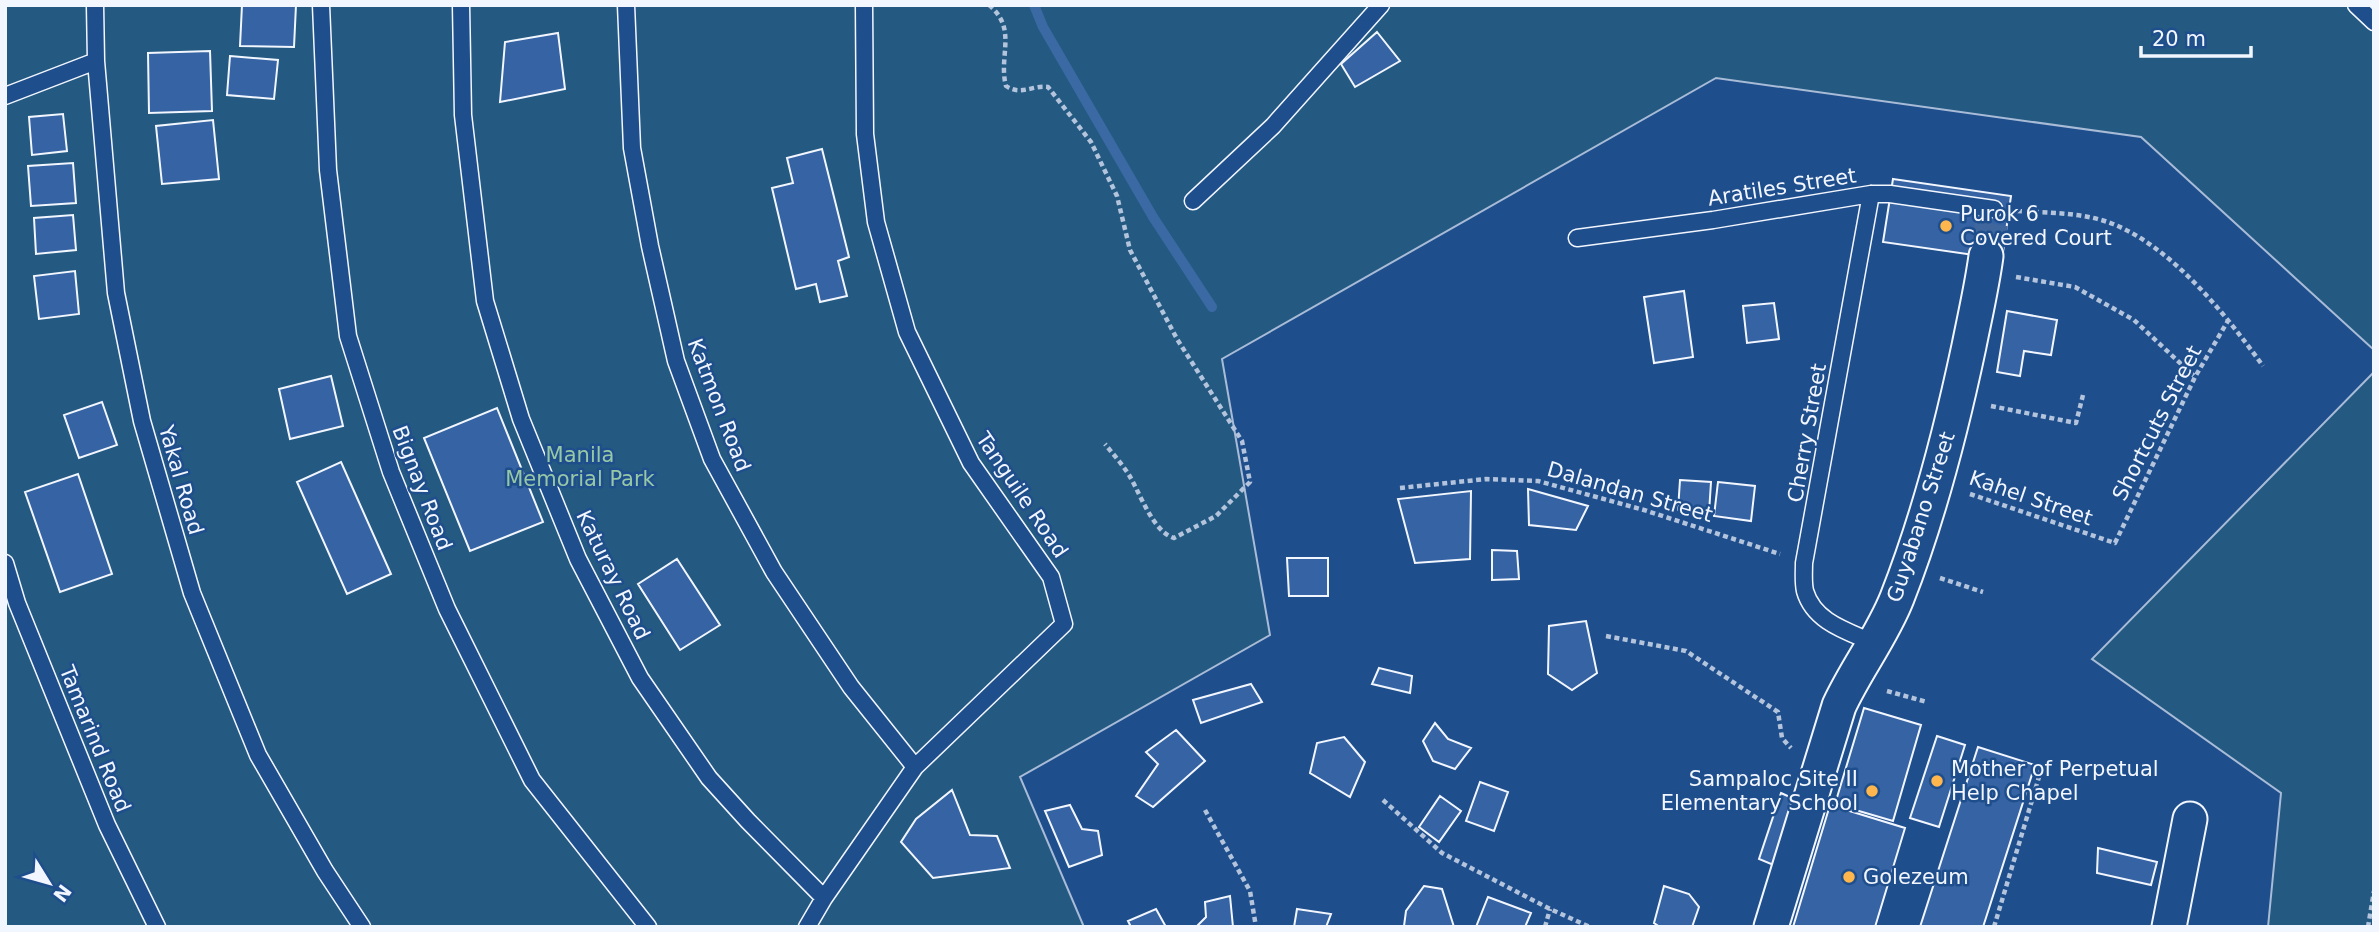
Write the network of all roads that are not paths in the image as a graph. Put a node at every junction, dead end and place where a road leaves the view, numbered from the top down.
1 (95, 5) edge
2 (321, 5) edge
3 (461, 5) edge
4 (626, 5) edge
5 (864, 5) edge
6 (1381, 5) edge
7 (2356, 5) edge
8 (2374, 22) edge
9 (96, 61) junction
10 (5, 96) edge
11 (1871, 194) junction
12 (1193, 201) dead end
13 (2001, 210) road end
14 (1577, 238) dead end
15 (1985, 264) tunnel mouth
16 (5, 562) edge
17 (1874, 643) junction
18 (915, 767) junction
19 (2190, 819) dead end
20 (824, 898) junction
21 (157, 927) edge
22 (362, 927) edge
23 (648, 927) edge
24 (807, 927) edge
25 (1771, 927) edge
26 (2169, 927) edge

1 - 9 lane, Yakal Road
2 - 23 lane, Bignay Road
3 - 20 lane, Katuray Road
4 - 18 lane, Katmon Road
5 - 18 lane, Tanguile Road
6 - 12 lane
7 - 8 lane
9 - 10 lane
9 - 22 lane, Yakal Road
11 - 13 lane, Aratiles Street
11 - 14 lane, Aratiles Street
11 - 17 lane, Cherry Street
15 - 17 street, Guyabano Street
16 - 21 lane, Tamarind Road
17 - 25 street, Guyabano Street
18 - 20 lane, Tanguile Road
19 - 26 street
20 - 24 lane, Tanguile Road

